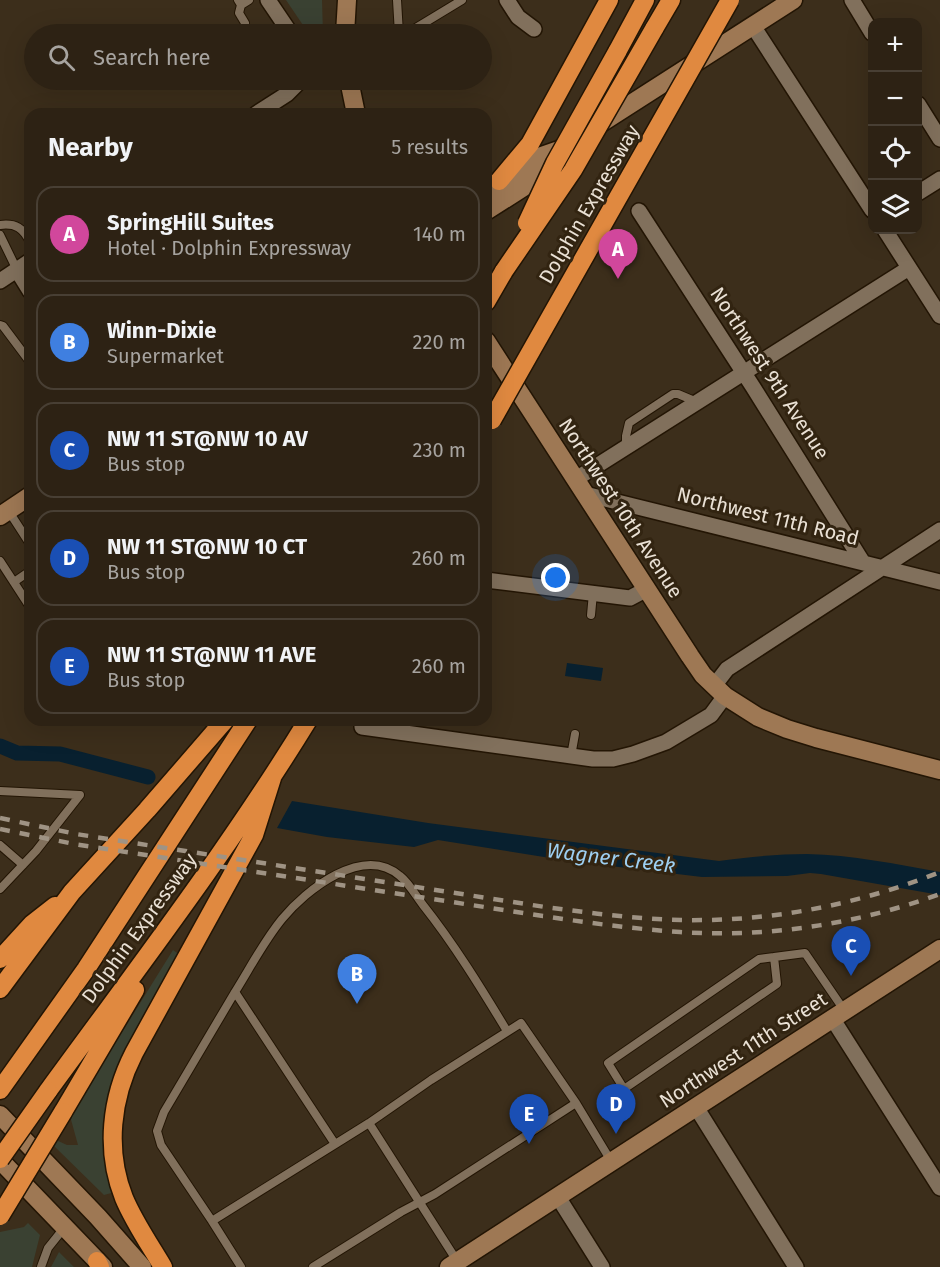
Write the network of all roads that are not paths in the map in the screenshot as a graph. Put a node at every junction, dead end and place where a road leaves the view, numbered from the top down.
1 (249, 0) edge
2 (268, 0) edge
3 (347, 0) edge
4 (397, 0) edge
5 (462, 0) edge
6 (507, 0) edge
7 (609, 0) edge
8 (645, 0) edge
9 (670, 0) edge
10 (730, 0) edge
11 (793, 0) edge
12 (852, 0) edge
13 (239, 2) edge
14 (450, 3) edge
15 (245, 23) dead end
16 (283, 24) edge
17 (346, 24) edge
18 (398, 24) edge
19 (420, 24) edge
20 (868, 25) edge
21 (753, 26) junction
22 (534, 29) dead end
23 (291, 90) edge
24 (351, 90) edge
25 (265, 108) edge
26 (355, 108) edge
27 (922, 110) edge
28 (940, 139) edge
29 (560, 150) junction
30 (940, 179) edge
31 (493, 186) edge
32 (922, 190) edge
33 (868, 202) edge
34 (492, 207) edge
35 (639, 211) dead end
36 (0, 225) edge
37 (24, 230) edge
38 (888, 234) edge
39 (0, 235) edge
40 (24, 266) edge
41 (909, 268) junction
42 (504, 271) junction
43 (0, 281) edge
44 (492, 292) edge
45 (937, 305) edge
46 (0, 326) edge
47 (492, 350) edge
48 (24, 354) edge
49 (743, 372) junction
50 (492, 420) edge
51 (581, 487) junction
52 (24, 500) edge
53 (4, 513) edge
54 (940, 530) edge
55 (24, 537) edge
56 (0, 561) edge
57 (862, 561) junction
58 (884, 567) junction
59 (24, 576) edge
60 (492, 581) edge
61 (14, 582) junction
62 (940, 582) edge
63 (646, 589) junction
64 (593, 593) junction
65 (21, 594) junction
66 (24, 599) edge
67 (24, 599) edge
68 (591, 615) dead end
69 (719, 691) junction
70 (220, 726) edge
71 (244, 726) edge
72 (304, 726) edge
73 (362, 727) dead end
74 (574, 734) dead end
75 (571, 756) junction
76 (940, 770) edge
77 (272, 778) junction
78 (0, 791) edge
79 (0, 845) edge
80 (23, 865) junction
81 (0, 889) edge
82 (72, 892) junction
83 (184, 906) junction
84 (940, 949) edge
85 (774, 957) junction
86 (0, 959) edge
87 (0, 989) edge
88 (235, 992) junction
89 (838, 1014) junction
90 (507, 1031) junction
91 (0, 1090) edge
92 (576, 1103) junction
93 (696, 1107) junction
94 (0, 1115) edge
95 (369, 1123) junction
96 (335, 1144) junction
97 (0, 1159) edge
98 (612, 1162) junction
99 (940, 1188) edge
100 (558, 1197) junction
101 (421, 1202) junction
102 (0, 1216) edge
103 (212, 1221) junction
104 (65, 1227) junction
105 (453, 1264) edge
106 (100, 1265) edge
107 (41, 1267) edge
108 (142, 1267) edge
109 (163, 1267) edge
110 (241, 1267) edge
111 (313, 1267) edge
112 (602, 1267) edge
113 (796, 1267) edge

1 - 13 lane
2 - 16 street
3 - 17 street
4 - 18 lane
5 - 14 lane
6 - 22 street
7 - 31 highway
8 - 42 highway, bridge
9 - 42 highway, Dolphin Expressway, bridge
10 - 50 highway, Dolphin Expressway, bridge
11 - 21 street
12 - 20 street
13 - 15 lane
14 - 19 lane
21 - 29 street
21 - 33 street
23 - 25 street
24 - 26 street
27 - 28 street
29 - 31 street
29 - 34 street
30 - 32 street
35 - 49 street, Northwest 9th Avenue
36 - 37 lane
38 - 41 street
39 - 40 lane
40 - 43 street
41 - 45 street
41 - 49 street
42 - 44 highway, Dolphin Expressway
46 - 48 lane
47 - 51 street, Northwest 10th Avenue
49 - 51 street
49 - 57 street, Northwest 9th Avenue
51 - 57 street, Northwest 11th Road
51 - 63 street, Northwest 10th Avenue
52 - 53 street
53 - 55 lane
54 - 58 street
56 - 61 lane
57 - 58 street, Northwest 11th Road
58 - 62 street, Northwest 11th Road
58 - 69 street
59 - 61 lane
60 - 64 street
61 - 65 lane
63 - 64 street
63 - 69 street, Northwest 10th Avenue
64 - 68 lane
65 - 66 lane
65 - 67 lane
69 - 75 street
69 - 76 street, Northwest 10th Avenue
70 - 82 highway
71 - 91 highway, Dolphin Expressway
72 - 77 highway, Dolphin Expressway
73 - 75 street
74 - 75 lane
77 - 83 highway, Dolphin Expressway
77 - 109 highway
78 - 80 lane
79 - 80 lane
80 - 81 lane
82 - 86 highway
82 - 87 highway
83 - 97 highway, Dolphin Expressway, bridge
83 - 102 highway, bridge
84 - 89 street, Northwest 11th Street
85 - 85 lane
85 - 89 lane
88 - 90 lane
88 - 96 lane
88 - 103 lane
89 - 93 street, Northwest 11th Street
89 - 99 street
90 - 92 lane
90 - 95 lane
92 - 98 lane
92 - 101 lane
93 - 98 street, Northwest 11th Street
93 - 113 street
94 - 108 street
95 - 96 lane
95 - 101 lane
96 - 103 lane
97 - 104 street
98 - 100 street, Northwest 11th Street
100 - 105 street, Northwest 11th Street
100 - 112 street
101 - 105 lane
101 - 111 lane
103 - 110 lane
104 - 106 street
104 - 107 lane

